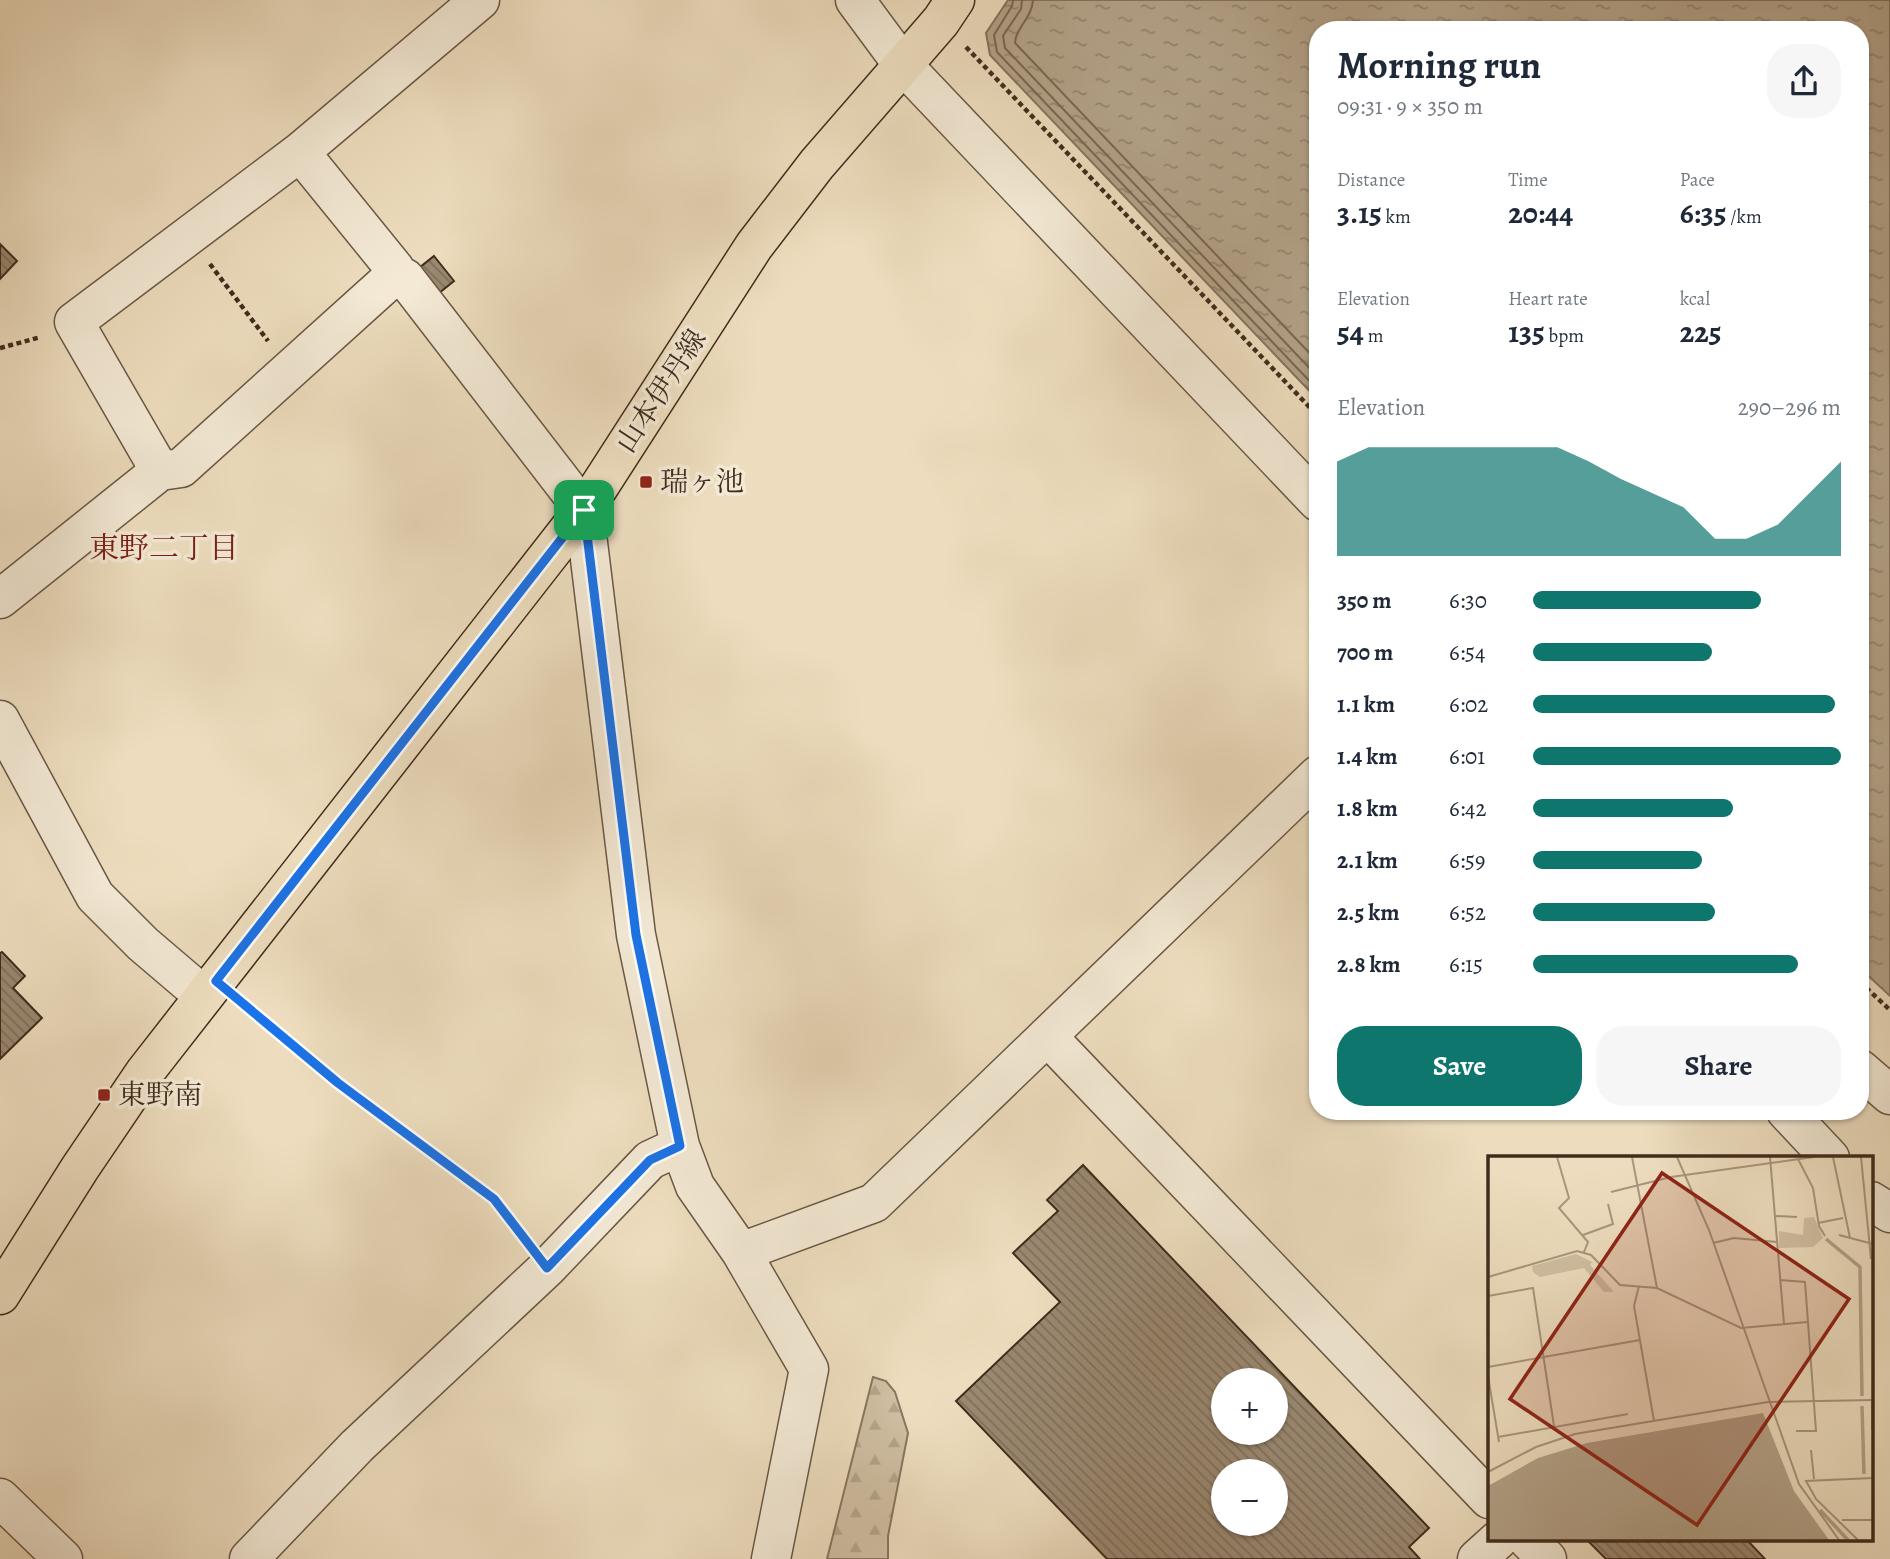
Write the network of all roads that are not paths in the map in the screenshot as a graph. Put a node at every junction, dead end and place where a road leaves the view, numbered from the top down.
1 (480, 0) edge
2 (855, 0) edge
3 (948, 10) edge
4 (904, 65) junction
5 (300, 152) junction
6 (396, 274) junction
7 (160, 471) junction
8 (1309, 492) edge
9 (584, 510) junction
10 (0, 599) edge
11 (0, 720) edge
12 (1309, 784) edge
13 (210, 988) junction
14 (1047, 1036) junction
15 (1869, 1077) edge
16 (1890, 1096) edge
17 (1794, 1120) edge
18 (680, 1146) junction
19 (1828, 1156) edge
20 (1872, 1202) edge
21 (1890, 1213) edge
22 (741, 1252) junction
23 (0, 1295) edge
24 (0, 1498) edge
25 (1488, 1498) edge
26 (1496, 1542) edge
27 (1530, 1542) edge
28 (63, 1559) edge
29 (249, 1559) edge
30 (771, 1559) edge
31 (1477, 1559) edge
32 (1547, 1559) edge

1 - 5 street
2 - 4 street
3 - 4 main road, 山本伊丹線
4 - 8 street
4 - 9 main road, 山本伊丹線
5 - 6 street
5 - 7 street
6 - 7 street
6 - 9 street
7 - 10 street
9 - 13 main road, 山本伊丹線
9 - 18 street
11 - 13 street
12 - 14 street
13 - 23 main road, 山本伊丹線
14 - 22 street
14 - 25 street
15 - 16 street
17 - 19 street
18 - 22 street
18 - 29 street
20 - 21 street
22 - 30 street
24 - 28 street
26 - 31 street
27 - 32 street

